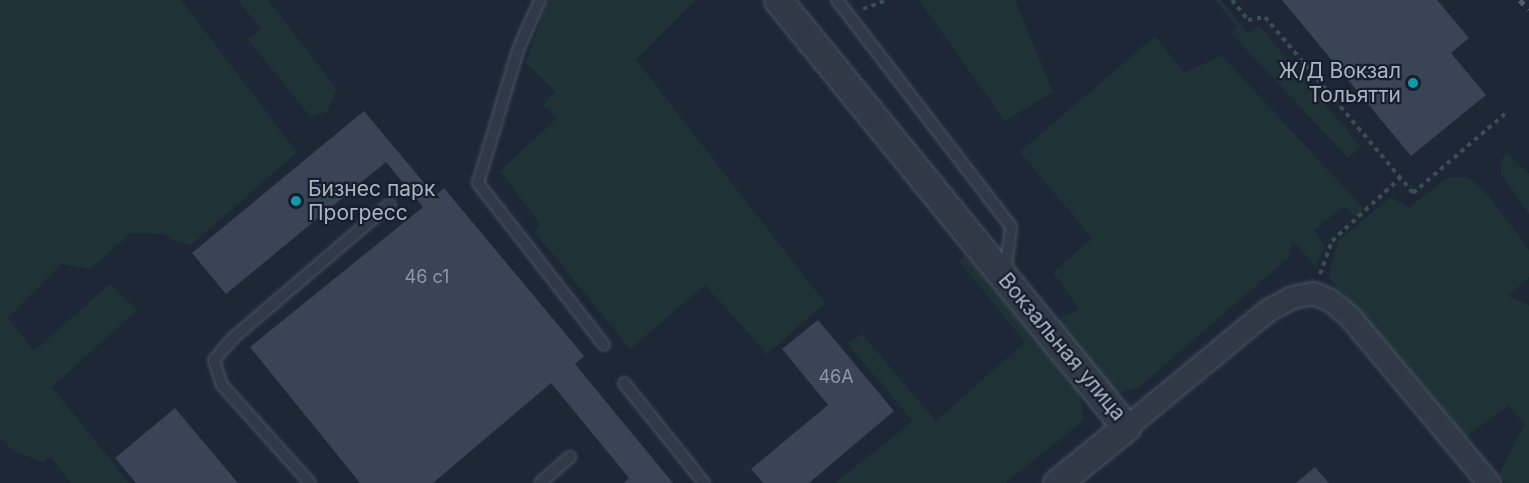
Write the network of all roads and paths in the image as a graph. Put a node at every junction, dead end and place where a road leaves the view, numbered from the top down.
1 (540, 0) edge
2 (778, 0) edge
3 (837, 0) edge
4 (887, 0) edge
5 (1232, 0) edge
6 (848, 15) junction
7 (1505, 114) dead end
8 (1400, 178) junction
9 (390, 204) dead end
10 (1004, 279) junction
11 (1313, 293) junction
12 (604, 345) dead end
13 (624, 383) dead end
14 (1126, 426) junction
15 (570, 457) dead end
16 (310, 483) edge
17 (540, 483) edge
18 (704, 483) edge
19 (1057, 483) edge
20 (1489, 483) edge

1 - 12 lane
2 - 10 street, Вокзальная улица
3 - 6 lane
4 - 6 path
5 - 8 path
6 - 10 lane
7 - 8 path
8 - 11 path
9 - 16 lane
10 - 14 street, Вокзальная улица
11 - 14 street, Вокзальная улица
11 - 20 street
13 - 18 lane
14 - 19 street
15 - 17 lane

